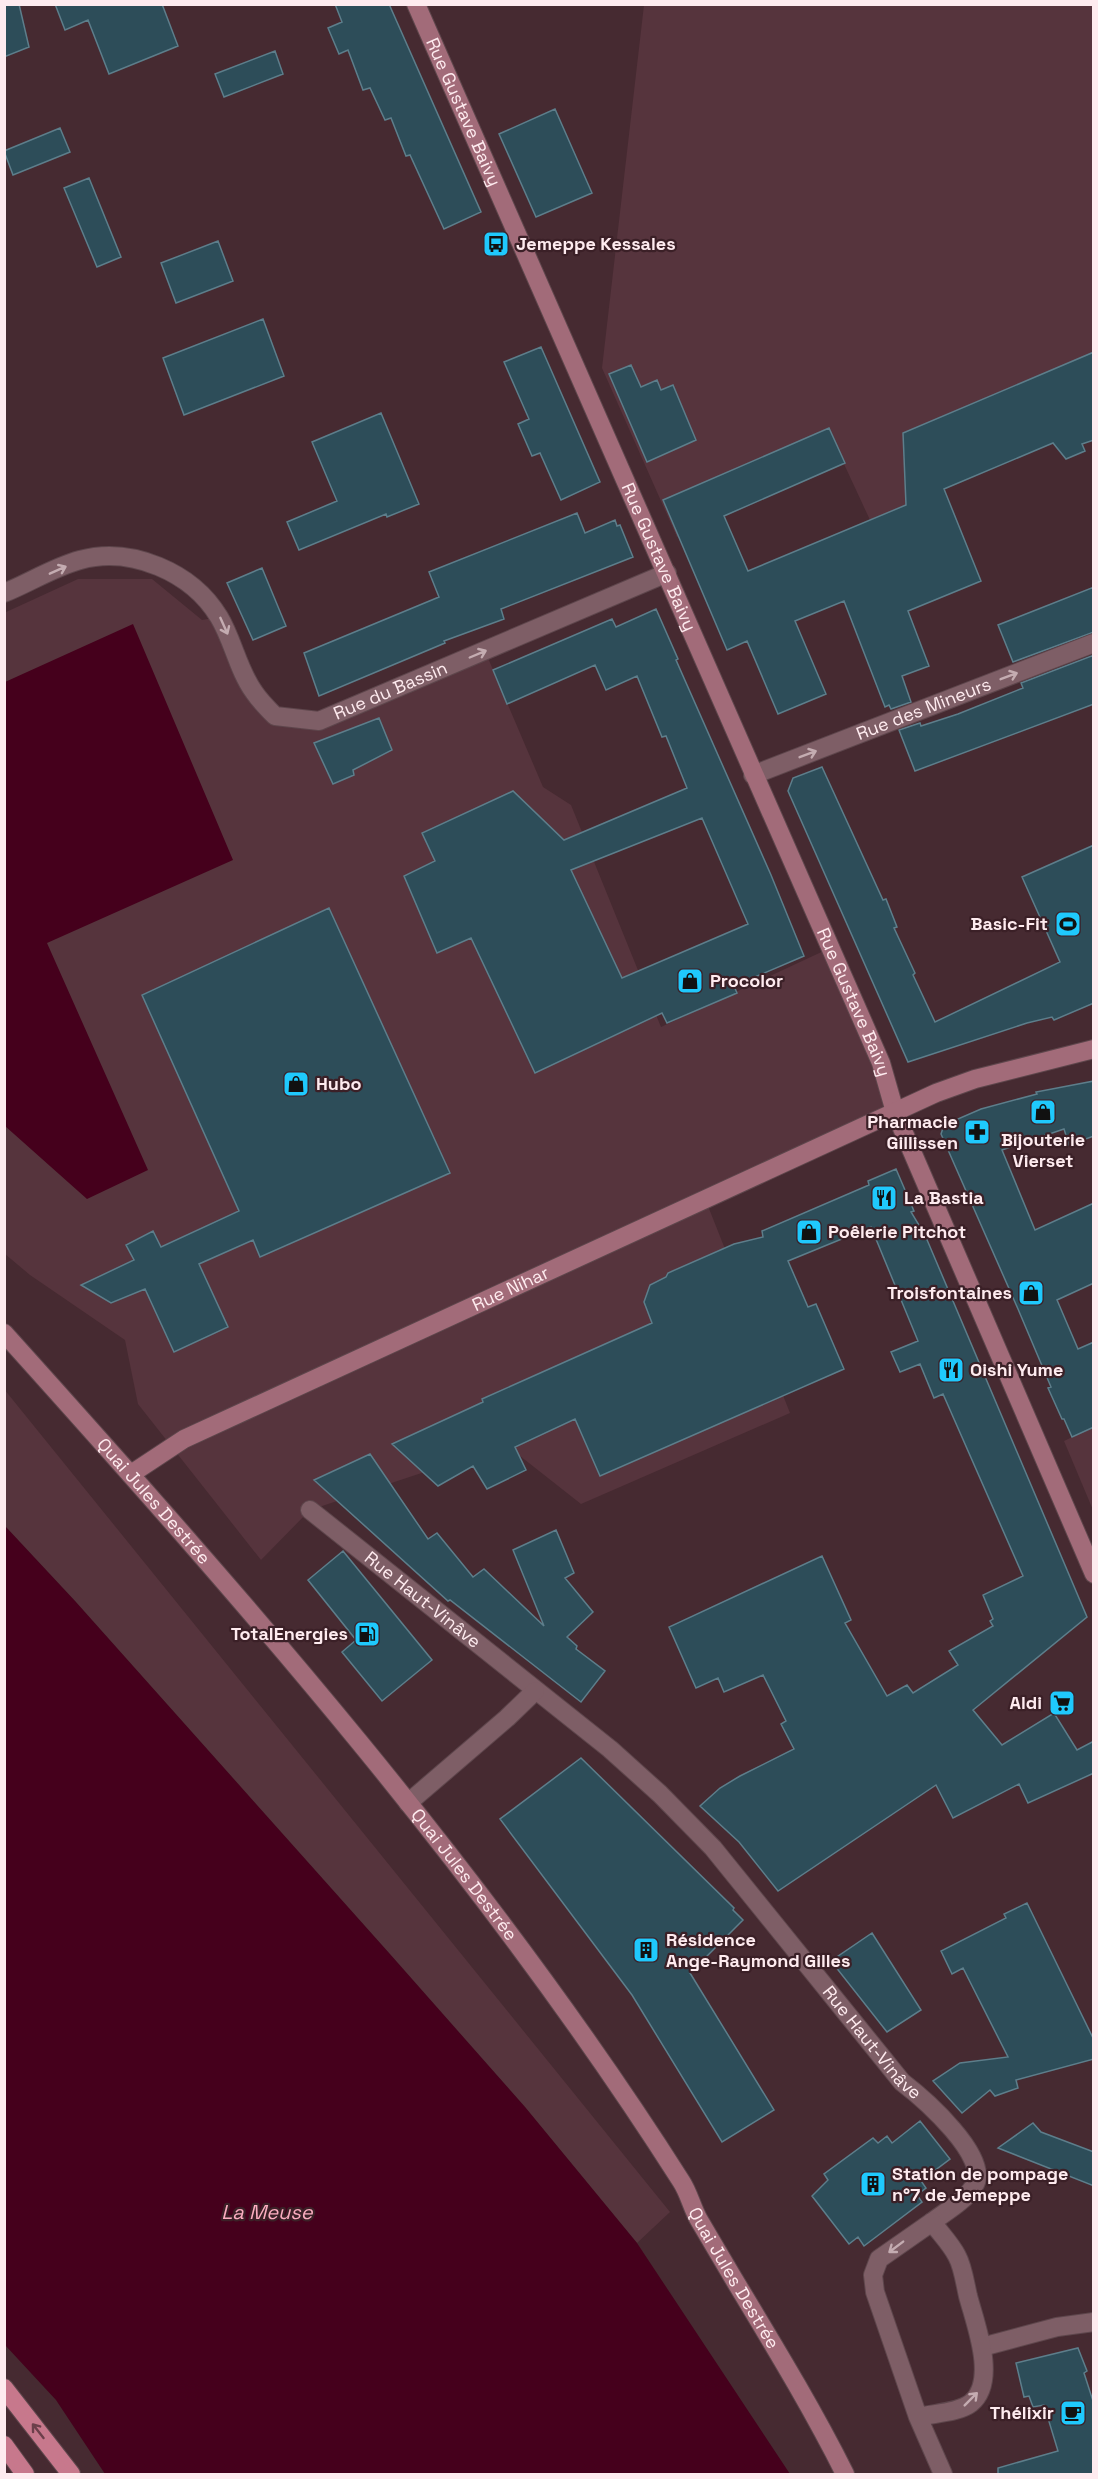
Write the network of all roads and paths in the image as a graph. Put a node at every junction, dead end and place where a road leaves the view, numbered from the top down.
1 (416, 4) edge
2 (667, 573) junction
3 (4, 593) edge
4 (1094, 643) edge
5 (753, 775) junction
6 (1094, 1049) edge
7 (896, 1112) junction
8 (4, 1333) edge
9 (131, 1474) junction
10 (310, 1510) dead end
11 (1094, 1574) edge
12 (535, 1691) junction
13 (408, 1803) junction
14 (932, 2222) junction
15 (1094, 2322) edge
16 (982, 2347) junction
17 (4, 2388) edge
18 (918, 2417) junction
19 (4, 2445) edge
20 (25, 2475) edge
21 (71, 2475) edge
22 (845, 2475) edge
23 (943, 2475) edge

1 - 2 street, Rue Gustave Baivy
3 -> 2 street, Rue du Bassin
2 - 5 street, Rue Gustave Baivy
5 -> 4 street, Rue des Mineurs
5 - 7 street, Rue Gustave Baivy
6 - 7 street, Rue Nihar
7 - 9 street, Rue Nihar
7 - 11 street, Rue Gustave Baivy
8 - 9 street, Quai Jules Destrée
9 - 13 street, Quai Jules Destrée
10 - 12 street, Rue Haut-Vinâve
12 - 13 street
12 - 14 street, Rue Haut-Vinâve
13 - 22 street, Quai Jules Destrée
14 - 16 street
14 -> 18 street
15 - 16 street
18 -> 16 street
21 -> 17 main road
18 - 23 street
19 - 20 main road

